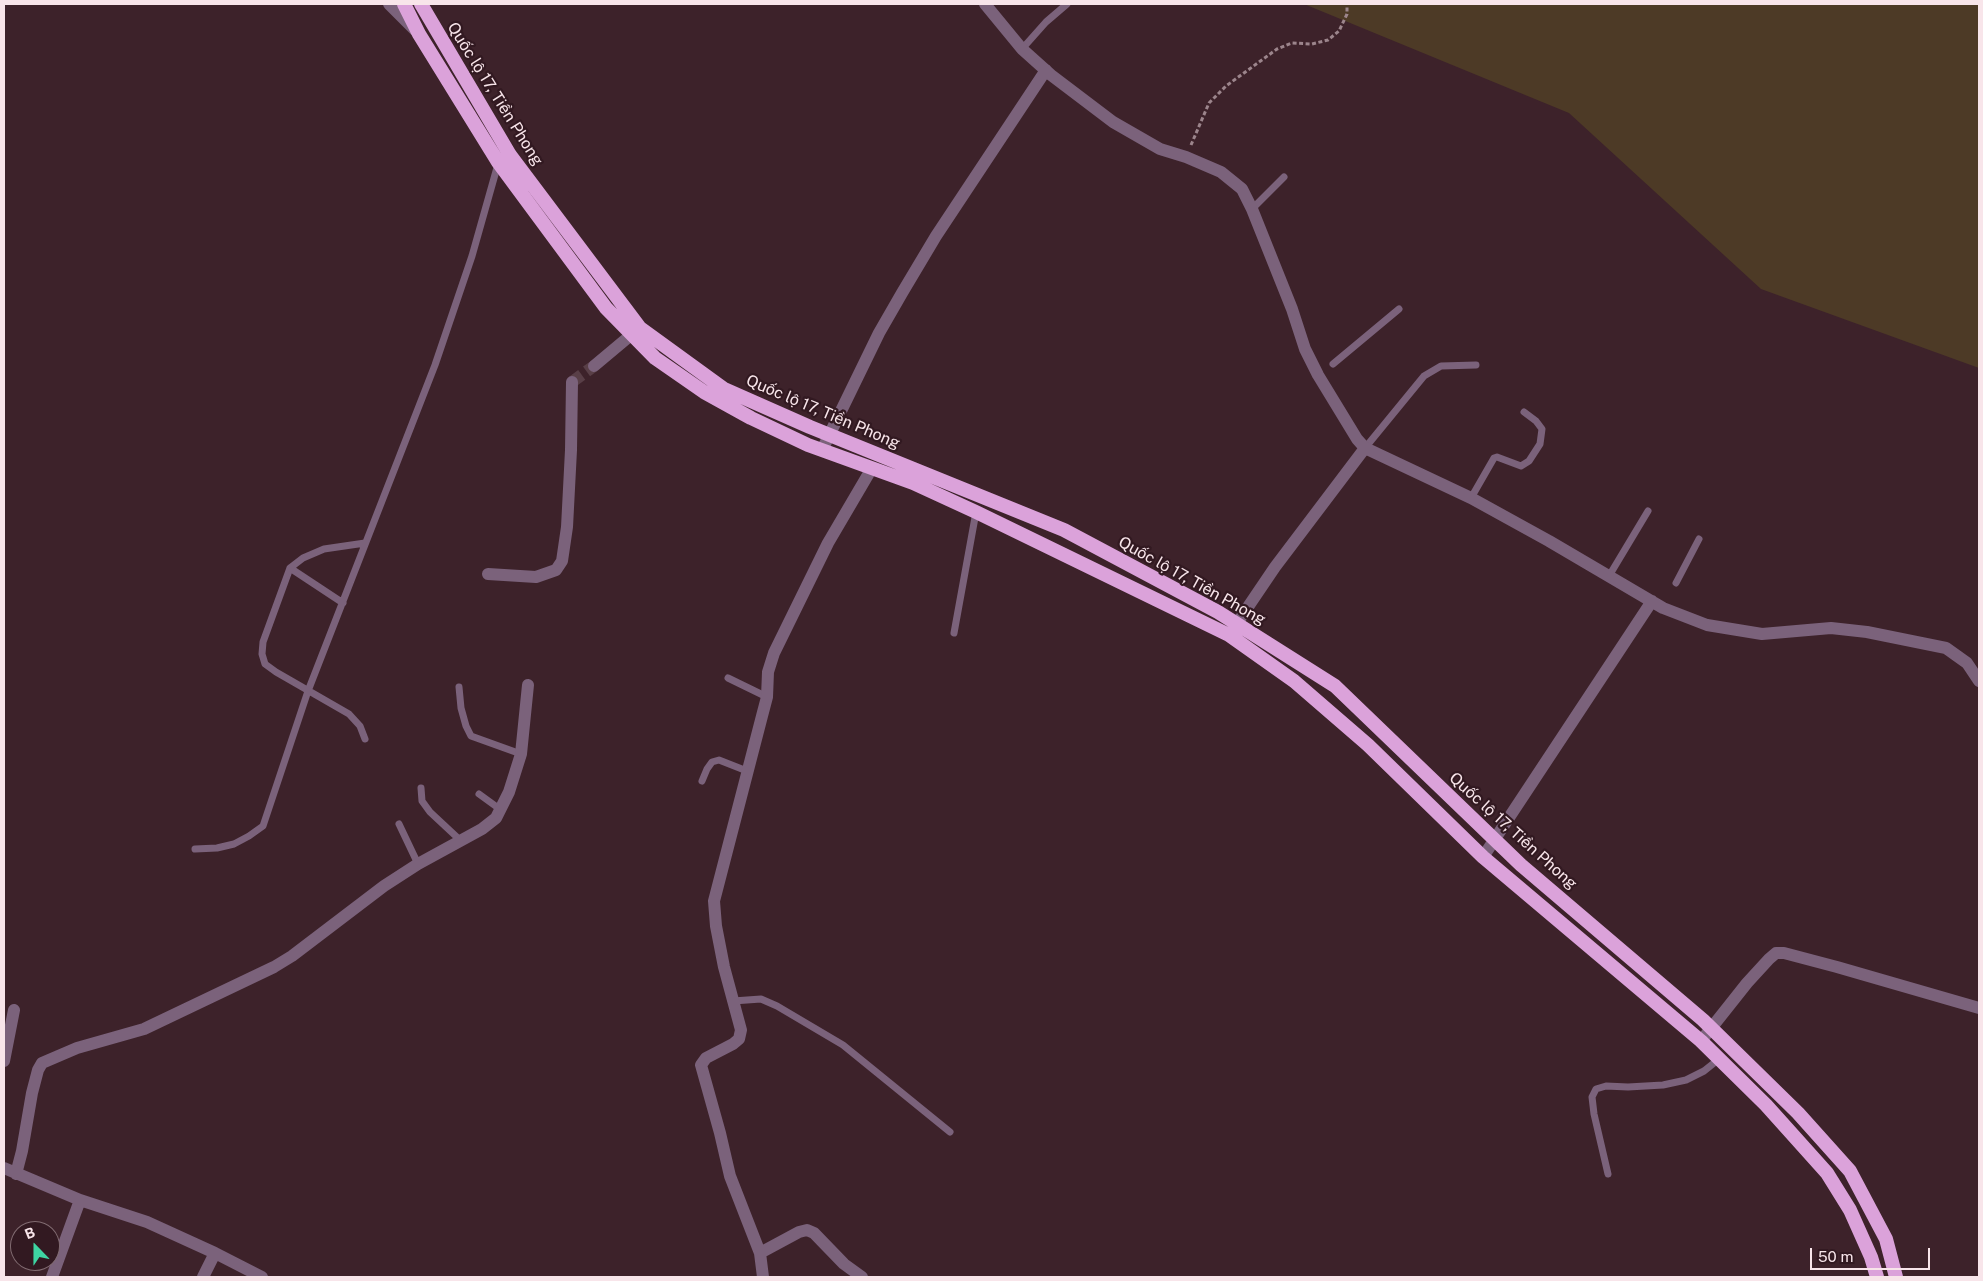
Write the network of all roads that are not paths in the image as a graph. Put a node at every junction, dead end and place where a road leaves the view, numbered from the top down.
1 (389, 4) edge
2 (404, 4) edge
3 (421, 4) edge
4 (985, 4) edge
5 (1067, 4) edge
6 (419, 34) junction
7 (1022, 50) junction
8 (1046, 70) junction
9 (498, 162) junction
10 (1284, 177) dead end
11 (1252, 209) junction
12 (1400, 309) dead end
13 (631, 334) junction
14 (1333, 364) dead end
15 (1476, 365) dead end
16 (594, 366) tunnel mouth
17 (572, 382) dead end
18 (1524, 412) dead end
19 (829, 435) junction
20 (1366, 448) junction
21 (822, 450) junction
22 (872, 468) junction
23 (1471, 498) junction
24 (1648, 511) dead end
25 (976, 512) junction
26 (1699, 539) dead end
27 (365, 542) junction
28 (290, 568) junction
29 (488, 574) dead end
30 (1609, 576) junction
31 (1676, 583) dead end
32 (1652, 601) junction
33 (343, 602) junction
34 (1233, 629) junction
35 (954, 633) dead end
36 (728, 678) dead end
37 (1979, 681) edge
38 (528, 684) dead end
39 (459, 687) dead end
40 (308, 691) junction
41 (767, 698) junction
42 (365, 739) dead end
43 (520, 754) junction
44 (747, 771) junction
45 (702, 781) dead end
46 (421, 788) dead end
47 (478, 794) dead end
48 (501, 810) junction
49 (399, 824) dead end
50 (460, 840) junction
51 (1495, 840) junction
52 (195, 850) dead end
53 (1483, 857) junction
54 (418, 864) junction
55 (733, 1001) junction
56 (1979, 1008) edge
57 (14, 1010) dead end
58 (1712, 1029) junction
59 (1701, 1041) junction
60 (1719, 1059) junction
61 (4, 1061) edge
62 (950, 1132) dead end
63 (4, 1168) edge
64 (16, 1174) junction
65 (1608, 1174) dead end
66 (80, 1200) junction
67 (215, 1253) junction
68 (760, 1253) junction
69 (52, 1277) edge
70 (203, 1277) edge
71 (262, 1277) edge
72 (763, 1277) edge
73 (862, 1277) edge
74 (1877, 1277) edge
75 (1896, 1277) edge

1 - 6 street
2 - 6 highway, Quốc lộ 17, Tiền Phong
3 - 19 highway, Quốc lộ 17, Tiền Phong
4 - 7 street
5 - 7 lane
6 - 9 highway, Quốc lộ 17, Tiền Phong
7 - 8 street
8 - 11 street
8 - 19 street
9 - 13 highway, Quốc lộ 17, Tiền Phong
9 - 27 lane
10 - 11 lane
11 - 20 street
12 - 14 lane
13 - 16 street
13 - 21 highway, Quốc lộ 17, Tiền Phong
15 - 20 lane
17 - 29 street
18 - 23 lane
19 - 21 street
19 - 34 highway, Quốc lộ 17, Tiền Phong
20 - 23 street
20 - 34 street
21 - 22 highway, Quốc lộ 17, Tiền Phong
22 - 25 highway, Quốc lộ 17, Tiền Phong
22 - 41 street
23 - 30 street
24 - 30 lane
25 - 34 highway, Quốc lộ 17, Tiền Phong
25 - 35 lane
26 - 31 lane
27 - 28 lane
27 - 33 lane
28 - 33 lane
28 - 40 lane
30 - 32 street
32 - 37 street
32 - 51 street
33 - 40 lane
34 - 51 highway, Quốc lộ 17, Tiền Phong
34 - 53 highway, Quốc lộ 17, Tiền Phong
36 - 41 lane
38 - 43 street
39 - 43 lane
40 - 42 lane
40 - 52 lane
41 - 44 street
43 - 48 street
44 - 45 lane
44 - 55 street
46 - 50 lane
47 - 48 lane
48 - 50 street
49 - 54 lane
50 - 54 street
51 - 53 street
51 - 58 highway, Quốc lộ 17, Tiền Phong
53 - 59 highway, Quốc lộ 17, Tiền Phong
54 - 64 street
55 - 62 lane
55 - 68 street
56 - 58 street
57 - 61 street
58 - 59 street
58 - 75 highway, Quốc lộ 17, Tiền Phong
59 - 60 highway, Quốc lộ 17, Tiền Phong
60 - 65 lane
60 - 74 highway, Quốc lộ 17, Tiền Phong
63 - 64 street
64 - 66 street
66 - 67 street
66 - 69 street
67 - 70 street
67 - 71 street
68 - 72 street
68 - 73 street

